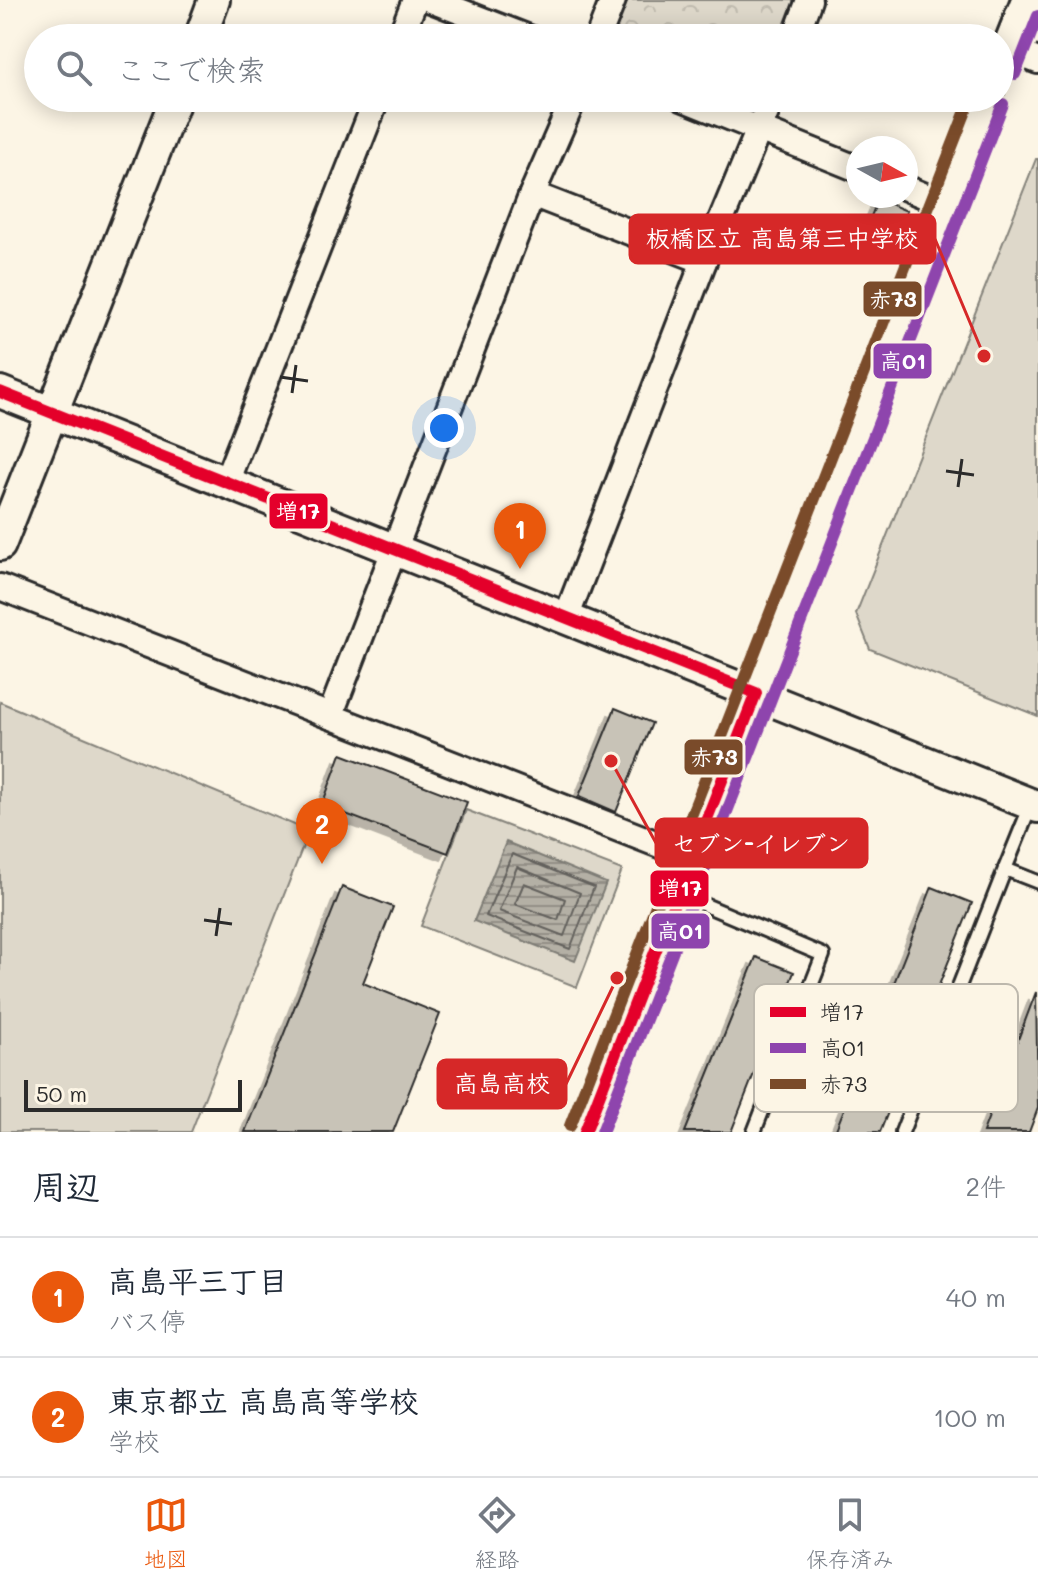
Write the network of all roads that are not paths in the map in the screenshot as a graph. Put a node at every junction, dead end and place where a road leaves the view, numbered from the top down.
1 (214, 0) edge
2 (415, 0) edge
3 (431, 0) edge
4 (613, 0) edge
5 (809, 0) edge
6 (1027, 0) edge
7 (205, 24) edge
8 (406, 24) edge
9 (493, 24) edge
10 (604, 24) edge
11 (800, 24) edge
12 (1014, 33) edge
13 (1014, 59) edge
14 (1038, 61) edge
15 (171, 112) edge
16 (371, 112) edge
17 (568, 112) edge
18 (718, 112) edge
19 (767, 112) edge
20 (983, 112) edge
21 (761, 129) junction
22 (846, 164) edge
23 (918, 193) edge
24 (532, 194) junction
25 (947, 205) junction
26 (704, 261) junction
27 (0, 392) edge
28 (53, 413) junction
29 (226, 482) junction
30 (0, 545) edge
31 (395, 548) junction
32 (0, 587) edge
33 (566, 618) junction
34 (756, 693) junction
35 (330, 716) junction
36 (1035, 806) edge
37 (693, 858) junction
38 (1005, 869) junction
39 (1038, 882) edge
40 (679, 894) junction
41 (812, 984) edge
42 (960, 984) edge
43 (762, 1112) edge
44 (910, 1112) edge
45 (585, 1132) edge
46 (754, 1132) edge
47 (902, 1132) edge

1 - 7 street
2 - 8 street
3 - 9 street
4 - 10 street
5 - 11 street
6 - 12 street
13 - 14 street
15 - 28 street
16 - 29 street
17 - 24 street
18 - 21 street
19 - 21 street
20 - 25 street
21 - 22 street
21 - 26 street
23 - 25 street
24 - 26 street
24 - 31 street
25 - 34 street
26 - 33 street
27 - 28 street
28 - 29 street
28 - 30 street
29 - 31 street
31 - 33 street
31 - 35 street
32 - 35 street
33 - 34 street
34 - 36 street
34 - 37 street
35 - 37 street
36 - 38 lane
37 - 40 street
38 - 39 lane
38 - 42 lane
40 - 41 lane
40 - 45 street
43 - 46 lane
44 - 47 lane

